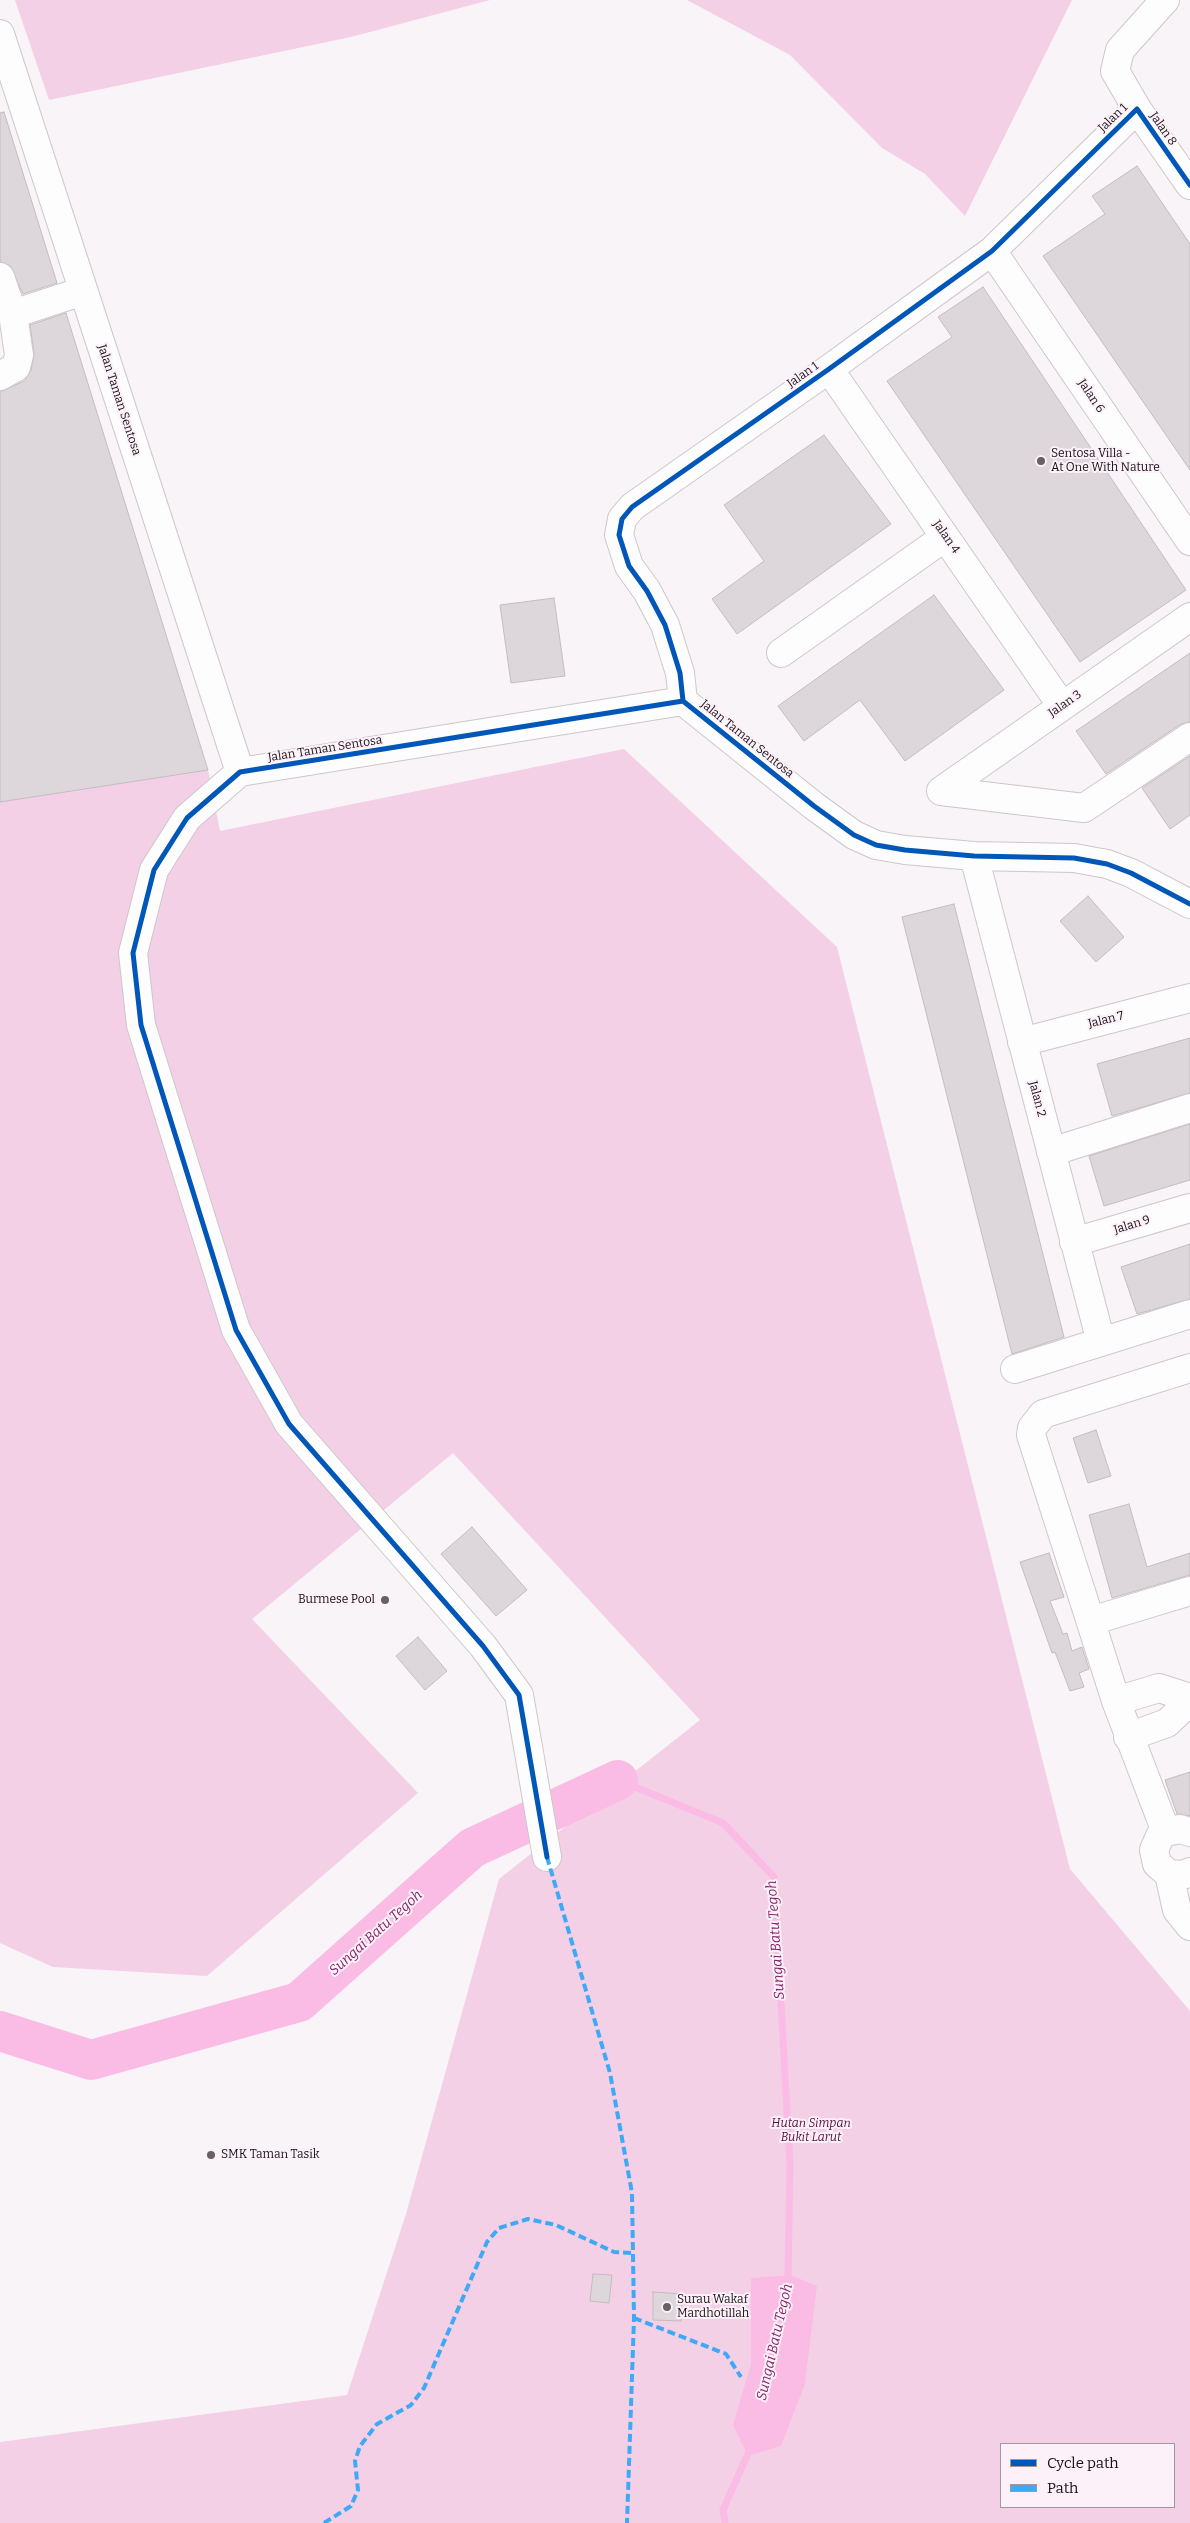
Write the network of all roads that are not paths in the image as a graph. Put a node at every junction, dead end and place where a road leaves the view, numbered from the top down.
1 (1165, 0) edge
2 (0, 34) edge
3 (1137, 109) junction
4 (1190, 185) edge
5 (992, 251) junction
6 (0, 277) edge
7 (83, 291) junction
8 (13, 314) junction
9 (830, 369) junction
10 (0, 376) edge
11 (945, 537) junction
12 (1190, 541) edge
13 (1190, 617) edge
14 (781, 653) dead end
15 (683, 702) junction
16 (1062, 706) junction
17 (1190, 737) edge
18 (240, 772) junction
19 (974, 856) junction
20 (1189, 902) edge
21 (1190, 998) edge
22 (1022, 1042) junction
23 (1190, 1108) edge
24 (1051, 1152) junction
25 (1190, 1208) edge
26 (1074, 1242) junction
27 (1190, 1314) edge
28 (1100, 1342) junction
29 (1190, 1368) edge
30 (1015, 1369) dead end
31 (1190, 1591) edge
32 (1091, 1621) junction
33 (1190, 1700) edge
34 (1116, 1701) junction
35 (1128, 1737) junction
36 (1178, 1832) edge
37 (547, 1857) dead end
38 (1179, 1873) edge
39 (1190, 1926) edge

1 - 3 street, Jalan 8
2 - 7 street, Jalan Taman Sentosa
3 - 4 street, Jalan 8
3 - 5 street, Jalan 1
5 - 9 street, Jalan 1
5 - 12 street, Jalan 6
6 - 8 street
7 - 8 street
7 - 18 street, Jalan Taman Sentosa
8 - 10 street
9 - 11 street, Jalan 4
9 - 15 street, Jalan 1
11 - 14 street
11 - 16 street, Jalan 4
13 - 16 street, Jalan 3
15 - 18 street, Jalan Taman Sentosa
15 - 19 street, Jalan Taman Sentosa
16 - 17 street, Jalan 3
18 - 37 street
19 - 20 street, Jalan Taman Sentosa
19 - 22 street, Jalan 2
21 - 22 street, Jalan 7
22 - 24 street, Jalan 2
23 - 24 street
24 - 26 street, Jalan 2
25 - 26 street, Jalan 9
26 - 28 street, Jalan 2
27 - 28 street
28 - 30 street
29 - 32 street
31 - 32 street
32 - 34 street
33 - 34 street
33 - 35 street
34 - 35 street
35 - 36 street
36 - 38 street
38 - 39 street

